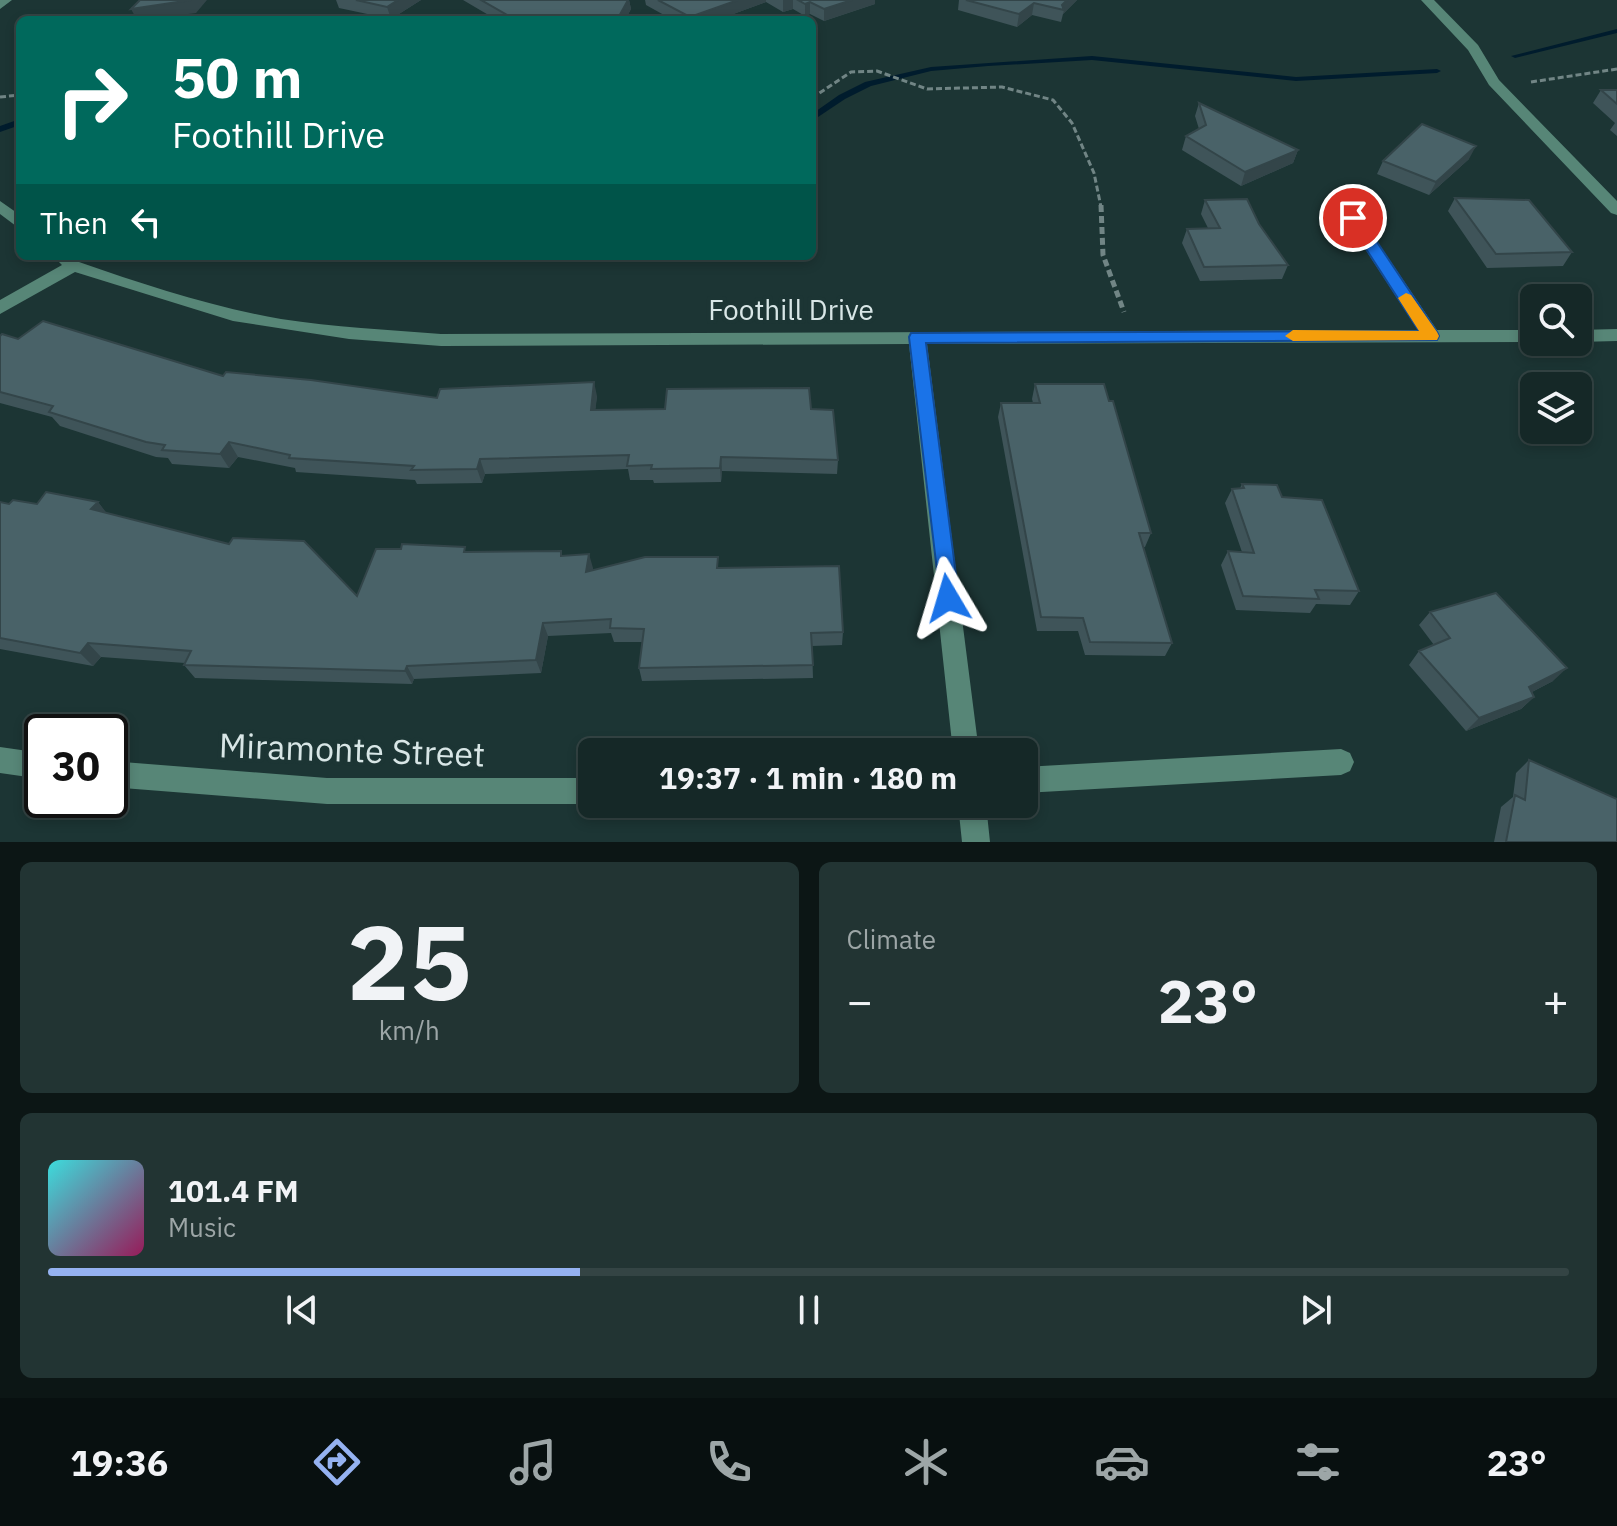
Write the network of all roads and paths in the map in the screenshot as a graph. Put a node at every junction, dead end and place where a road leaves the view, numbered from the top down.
1 (6, 0) edge
2 (1427, 0) edge
3 (0, 5) edge
4 (1617, 69) edge
5 (1494, 82) junction
6 (816, 95) edge
7 (0, 206) edge
8 (1617, 210) edge
9 (1353, 218) dead end
10 (16, 220) edge
11 (67, 261) edge
12 (0, 308) edge
13 (1133, 335) junction
14 (1617, 335) edge
15 (1431, 336) junction
16 (1520, 336) edge
17 (1592, 336) edge
18 (917, 337) junction
19 (964, 738) edge
20 (0, 760) edge
21 (1341, 762) dead end
22 (24, 763) edge
23 (128, 775) edge
24 (1038, 779) edge
25 (578, 791) edge
26 (973, 818) edge
27 (976, 842) edge

1 - 3 street
2 - 5 street
4 - 5 path
5 - 8 street
6 - 13 path
7 - 10 street
9 - 15 street
11 - 12 street
11 - 18 street, Foothill Drive
13 - 15 street, Foothill Drive
13 - 18 street, Foothill Drive
14 - 17 street
15 - 16 street, Foothill Drive
18 - 19 street
20 - 22 street
21 - 24 street
23 - 25 street, Miramonte Street
26 - 27 street

